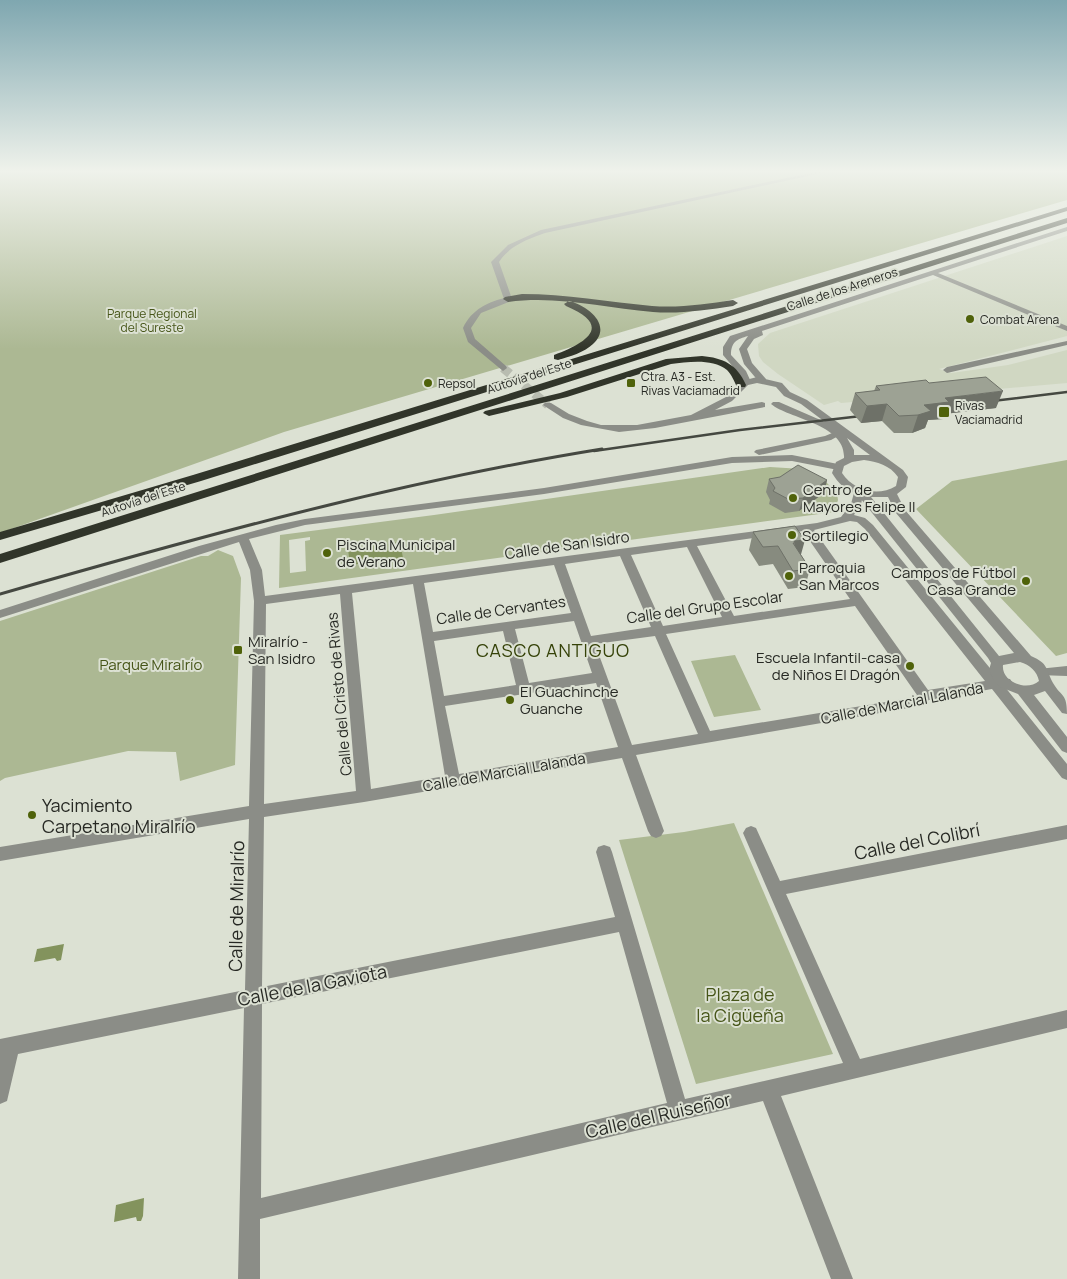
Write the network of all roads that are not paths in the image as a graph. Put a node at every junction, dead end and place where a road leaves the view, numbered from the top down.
1 (549, 230) edge
2 (999, 230) edge
3 (1037, 230) edge
4 (1065, 230) edge
5 (1067, 233) edge
6 (893, 262) junction
7 (936, 275) junction
8 (508, 299) junction
9 (733, 303) junction
10 (1067, 329) edge
11 (1067, 343) edge
12 (558, 357) junction
13 (503, 368) tunnel mouth
14 (947, 370) dead end
15 (763, 381) junction
16 (742, 386) junction
17 (788, 394) junction
18 (776, 404) junction
19 (548, 405) tunnel mouth
20 (762, 405) junction
21 (694, 417) junction
22 (837, 434) junction
23 (376, 440) junction
24 (849, 459) junction
25 (732, 460) junction
26 (886, 462) junction
27 (838, 467) junction
28 (860, 491) junction
29 (891, 493) junction
30 (114, 501) junction
31 (848, 517) junction
32 (807, 527) junction
33 (0, 536) edge
34 (243, 537) junction
35 (690, 543) junction
36 (624, 552) junction
37 (0, 559) edge
38 (558, 561) junction
39 (418, 579) junction
40 (346, 590) junction
41 (260, 601) junction
42 (857, 602) junction
43 (0, 614) edge
44 (577, 616) junction
45 (730, 620) junction
46 (508, 626) junction
47 (658, 630) junction
48 (428, 637) junction
49 (587, 641) junction
50 (1026, 659) junction
51 (997, 662) junction
52 (1067, 671) edge
53 (600, 677) junction
54 (1045, 677) junction
55 (1001, 684) junction
56 (524, 689) junction
57 (1022, 690) junction
58 (925, 696) junction
59 (438, 702) junction
60 (1067, 709) edge
61 (706, 737) junction
62 (1067, 747) edge
63 (627, 751) junction
64 (1067, 774) edge
65 (453, 781) junction
66 (364, 796) junction
67 (257, 812) junction
68 (656, 831) dead end
69 (1067, 832) edge
70 (751, 833) dead end
71 (604, 852) dead end
72 (0, 854) edge
73 (776, 889) junction
74 (624, 923) junction
75 (255, 997) junction
76 (1067, 1018) edge
77 (5, 1047) edge
78 (855, 1069) junction
79 (770, 1090) junction
80 (0, 1094) edge
81 (679, 1110) junction
82 (250, 1211) junction
83 (249, 1279) edge
84 (842, 1279) edge

1 - 8 street
2 - 6 highway, Autovía del Este
3 - 23 highway, Autovía del Este
4 - 16 street, Calle de los Areneros
5 - 7 street, Calle de los Areneros
6 - 9 highway
6 - 30 highway, Autovía del Este
7 - 10 street
7 - 15 street, Calle de los Areneros
8 - 9 highway
8 - 12 highway
8 - 13 street
9 - 12 highway
11 - 14 street
12 - 30 highway
15 - 16 street
15 - 17 street
16 - 20 street
16 - 21 street
16 - 23 highway
17 - 18 street
17 - 26 street
18 - 20 street
18 - 22 street
19 - 21 street
20 - 21 street
22 - 24 street
22 - 25 street
23 - 37 highway, Autovía del Este
24 - 26 street
24 - 27 street
25 - 27 street
25 - 34 street
26 - 29 street
27 - 28 street
28 - 29 street
28 - 31 street
28 - 51 street
29 - 50 street
30 - 33 highway, Autovía del Este
31 - 32 street, Calle de San Isidro
31 - 55 street
32 - 35 street, Calle de San Isidro
32 - 42 street
34 - 41 street, Calle de Miralrío
34 - 43 street
35 - 36 street, Calle de San Isidro
35 - 45 street
36 - 38 street, Calle de San Isidro
36 - 47 street
38 - 39 street, Calle de San Isidro
38 - 44 street
39 - 40 street, Calle de San Isidro
39 - 48 street
40 - 41 street, Calle de San Isidro
40 - 66 street, Calle del Cristo de Rivas
41 - 67 street, Calle de Miralrío
42 - 45 street, Calle del Grupo Escolar
42 - 58 street
44 - 46 street, Calle de Cervantes
44 - 49 street
45 - 47 street, Calle del Grupo Escolar
46 - 48 street, Calle de Cervantes
46 - 56 street
47 - 49 street, Calle del Grupo Escolar
47 - 61 street
48 - 59 street
49 - 53 street
50 - 51 street
50 - 54 street
51 - 55 street
52 - 54 street
53 - 56 street
53 - 63 street
54 - 57 street
54 - 60 street
55 - 57 street
55 - 58 street, Calle de Marcial Lalanda
55 - 64 street
56 - 59 street
57 - 62 street
58 - 61 street, Calle de Marcial Lalanda
59 - 65 street
61 - 63 street, Calle de Marcial Lalanda
63 - 65 street, Calle de Marcial Lalanda
63 - 68 street
65 - 66 street, Calle de Marcial Lalanda
66 - 67 street, Calle de Marcial Lalanda
67 - 72 street, Calle de Marcial Lalanda
67 - 75 street, Calle de Miralrío
69 - 73 street, Calle del Colibrí
70 - 73 street
71 - 74 street
73 - 78 street
74 - 75 street, Calle de la Gaviota
74 - 81 street
75 - 77 street, Calle de la Gaviota
75 - 82 street, Calle de Miralrío
76 - 78 street, Calle del Ruiseñor
77 - 80 street
78 - 79 street, Calle del Ruiseñor
79 - 81 street, Calle del Ruiseñor
79 - 84 street
81 - 82 street, Calle del Ruiseñor
82 - 83 street, Calle de Miralrío

